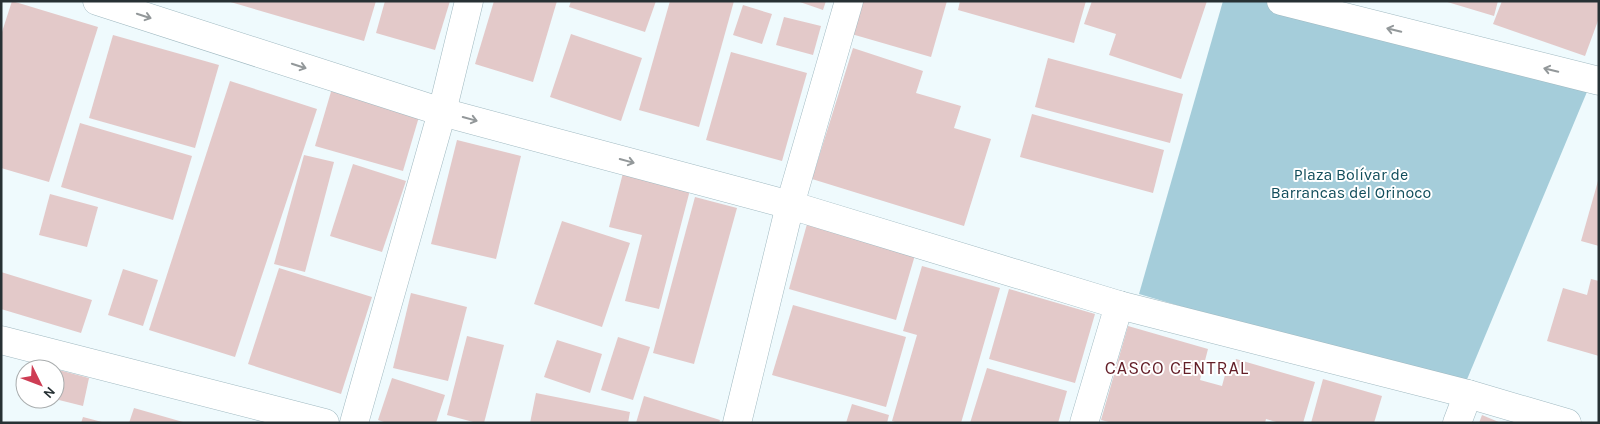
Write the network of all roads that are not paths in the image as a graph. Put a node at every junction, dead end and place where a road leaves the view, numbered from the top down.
1 (97, 1) edge
2 (469, 1) edge
3 (849, 1) edge
4 (1281, 1) edge
5 (1599, 81) edge
6 (442, 112) junction
7 (790, 205) junction
8 (1119, 305) junction
9 (1, 340) edge
10 (1468, 394) junction
11 (326, 423) edge
12 (354, 423) edge
13 (737, 423) edge
14 (1084, 423) edge
15 (1457, 423) edge
16 (1567, 423) edge

1 -> 6 street
2 - 6 street
3 - 7 street
5 -> 4 street
6 -> 7 street
6 - 12 street
7 - 8 street
7 - 13 street
8 - 10 street
8 - 14 street
9 - 11 street
10 - 15 street
10 - 16 street

